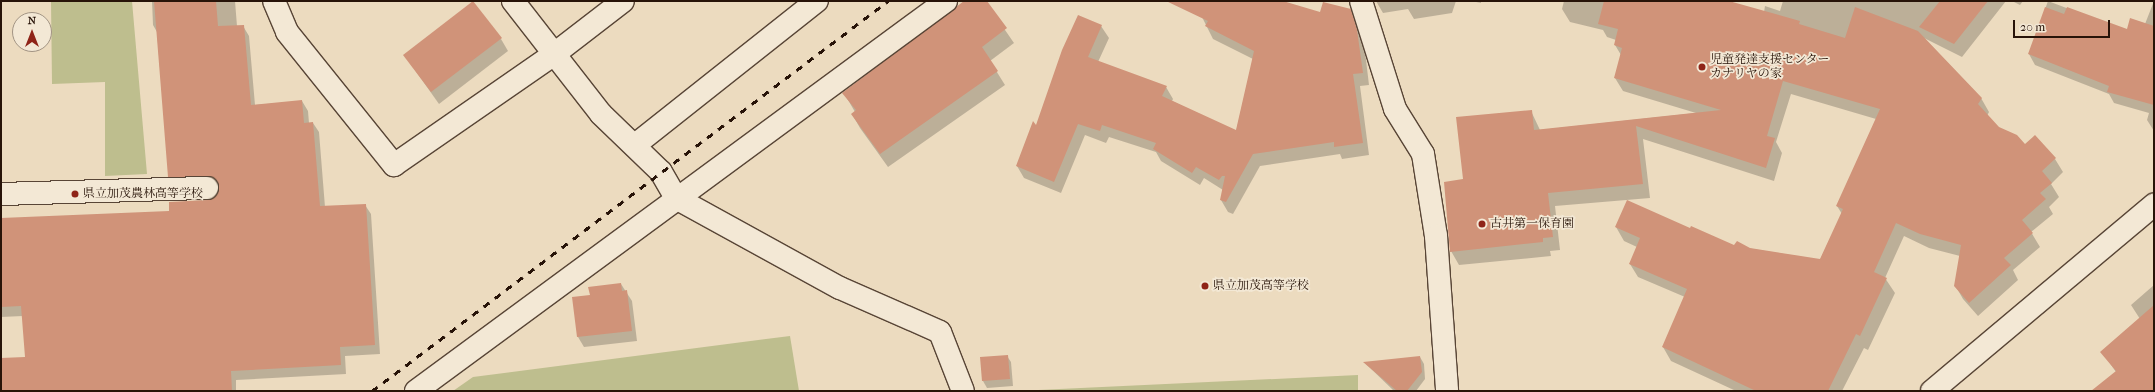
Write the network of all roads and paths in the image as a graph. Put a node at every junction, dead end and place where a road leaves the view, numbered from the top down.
1 (274, 1) edge
2 (513, 1) edge
3 (623, 1) edge
4 (817, 1) edge
5 (946, 1) edge
6 (1361, 1) edge
7 (553, 55) junction
8 (635, 145) junction
9 (207, 188) dead end
10 (1, 194) edge
11 (676, 198) junction
12 (2154, 205) edge
13 (416, 391) edge
14 (963, 391) edge
15 (1448, 391) edge
16 (1932, 391) edge

1 - 7 street
2 - 7 street
3 - 7 street
4 - 8 street
5 - 11 street
6 - 15 street
7 - 8 street
8 - 11 street
9 - 10 street
11 - 13 street
11 - 14 street
12 - 16 street

